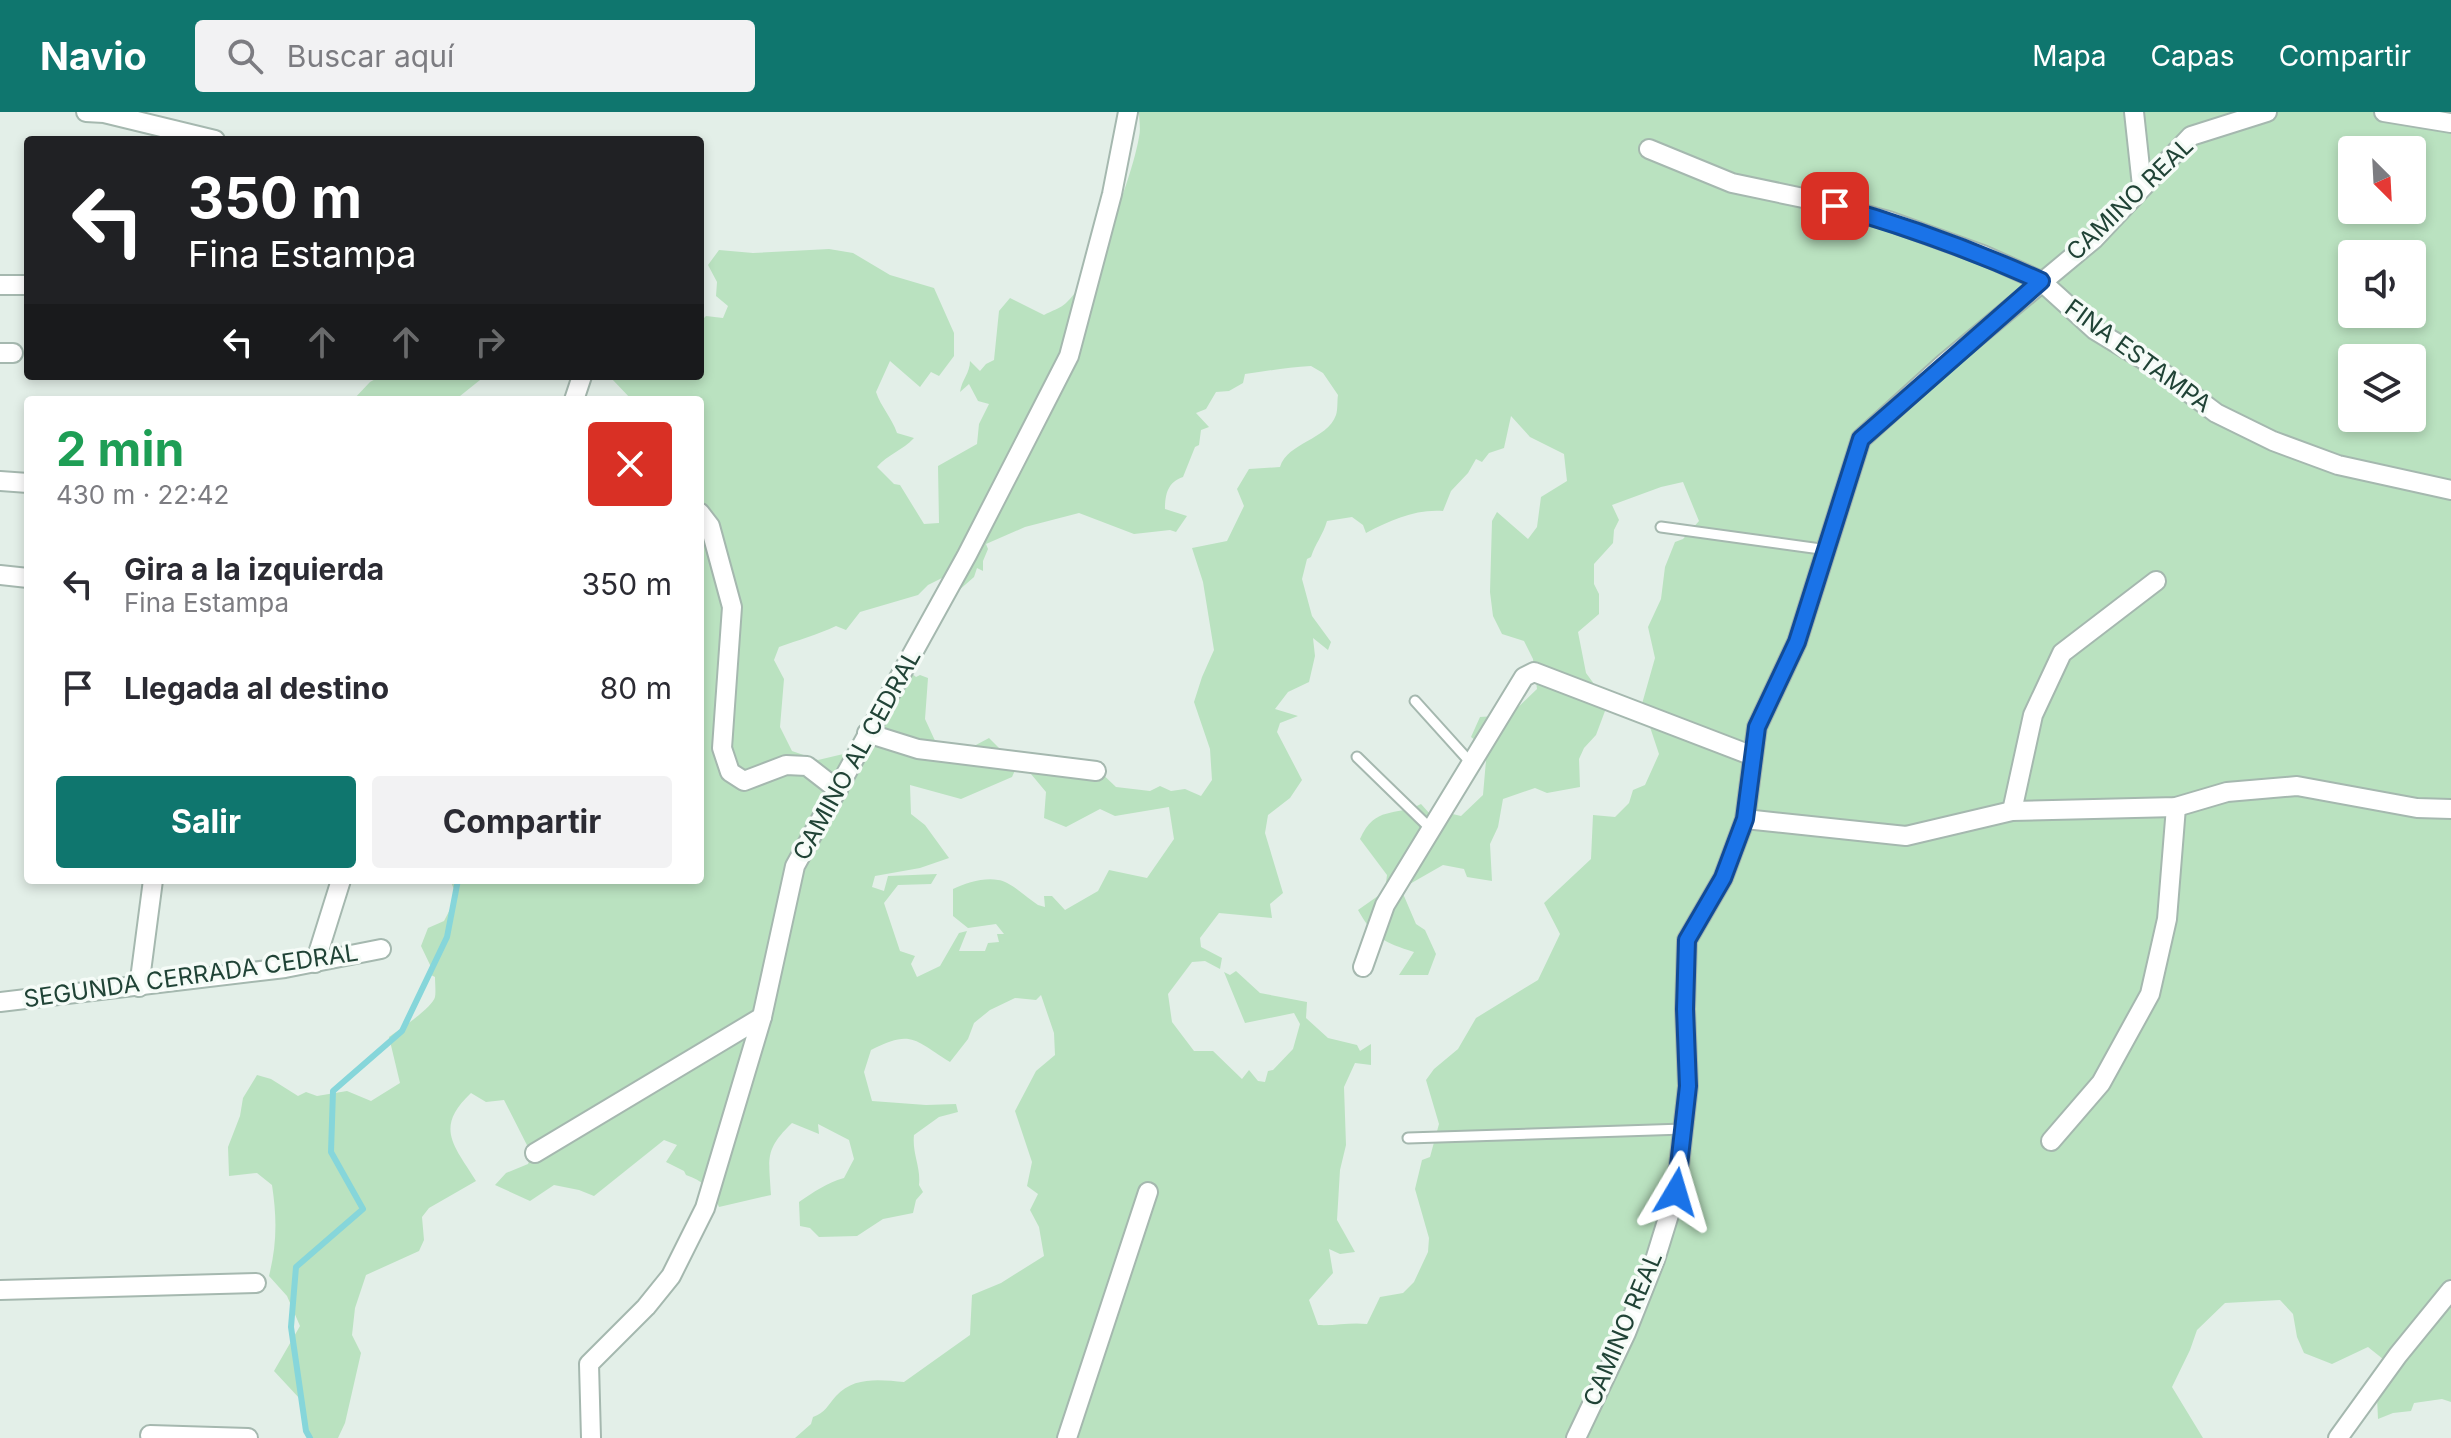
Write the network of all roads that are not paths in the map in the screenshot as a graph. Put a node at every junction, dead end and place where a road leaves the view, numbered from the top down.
1 (86, 112) edge
2 (1128, 112) edge
3 (2134, 112) edge
4 (2267, 112) edge
5 (2384, 112) edge
6 (2451, 123) edge
7 (199, 136) edge
8 (1649, 149) dead end
9 (2142, 186) junction
10 (2041, 281) junction
11 (0, 285) edge
12 (24, 285) edge
13 (0, 481) edge
14 (24, 483) edge
15 (2451, 490) edge
16 (704, 518) edge
17 (1661, 527) dead end
18 (1828, 550) junction
19 (0, 575) edge
20 (24, 578) edge
21 (2156, 581) dead end
22 (1415, 701) dead end
23 (867, 733) junction
24 (1753, 756) junction
25 (1357, 757) dead end
26 (1471, 763) junction
27 (1096, 771) dead end
28 (838, 790) junction
29 (2176, 807) junction
30 (2451, 809) edge
31 (2012, 811) junction
32 (1745, 819) junction
33 (1431, 829) junction
34 (152, 884) edge
35 (340, 884) edge
36 (381, 949) dead end
37 (315, 963) junction
38 (1363, 967) dead end
39 (139, 987) junction
40 (0, 1002) edge
41 (762, 1017) junction
42 (1684, 1129) junction
43 (1408, 1138) dead end
44 (2051, 1141) dead end
45 (535, 1153) dead end
46 (1148, 1192) dead end
47 (256, 1283) dead end
48 (0, 1290) edge
49 (2451, 1290) edge
50 (150, 1435) dead end
51 (248, 1438) edge
52 (591, 1438) edge
53 (1067, 1438) edge
54 (1576, 1438) edge
55 (2338, 1438) edge

1 - 7 street
2 - 23 street, CAMINO AL CEDRAL
3 - 9 street
4 - 9 street, CAMINO REAL
5 - 6 street
8 - 10 street, FINA ESTAMPA
9 - 10 street, CAMINO REAL
10 - 15 street, FINA ESTAMPA
10 - 18 street, CAMINO REAL
11 - 12 street
13 - 14 street
16 - 28 street
17 - 18 lane
18 - 24 street, CAMINO REAL
19 - 20 street
21 - 31 street
22 - 26 lane
23 - 27 street
23 - 28 street, CAMINO AL CEDRAL
24 - 26 street
24 - 32 street, CAMINO REAL
25 - 33 lane
26 - 33 street
28 - 41 street, CAMINO AL CEDRAL
29 - 30 street
29 - 31 street
29 - 44 street
31 - 32 street
32 - 42 street, CAMINO REAL
33 - 38 street
34 - 39 street
35 - 37 street
36 - 37 street, SEGUNDA CERRADA CEDRAL
37 - 39 street, SEGUNDA CERRADA CEDRAL
39 - 40 street, SEGUNDA CERRADA CEDRAL
41 - 45 street
41 - 52 street, CAMINO AL CEDRAL
42 - 43 lane
42 - 54 street, CAMINO REAL
46 - 53 street
47 - 48 street
49 - 55 street
50 - 51 street

